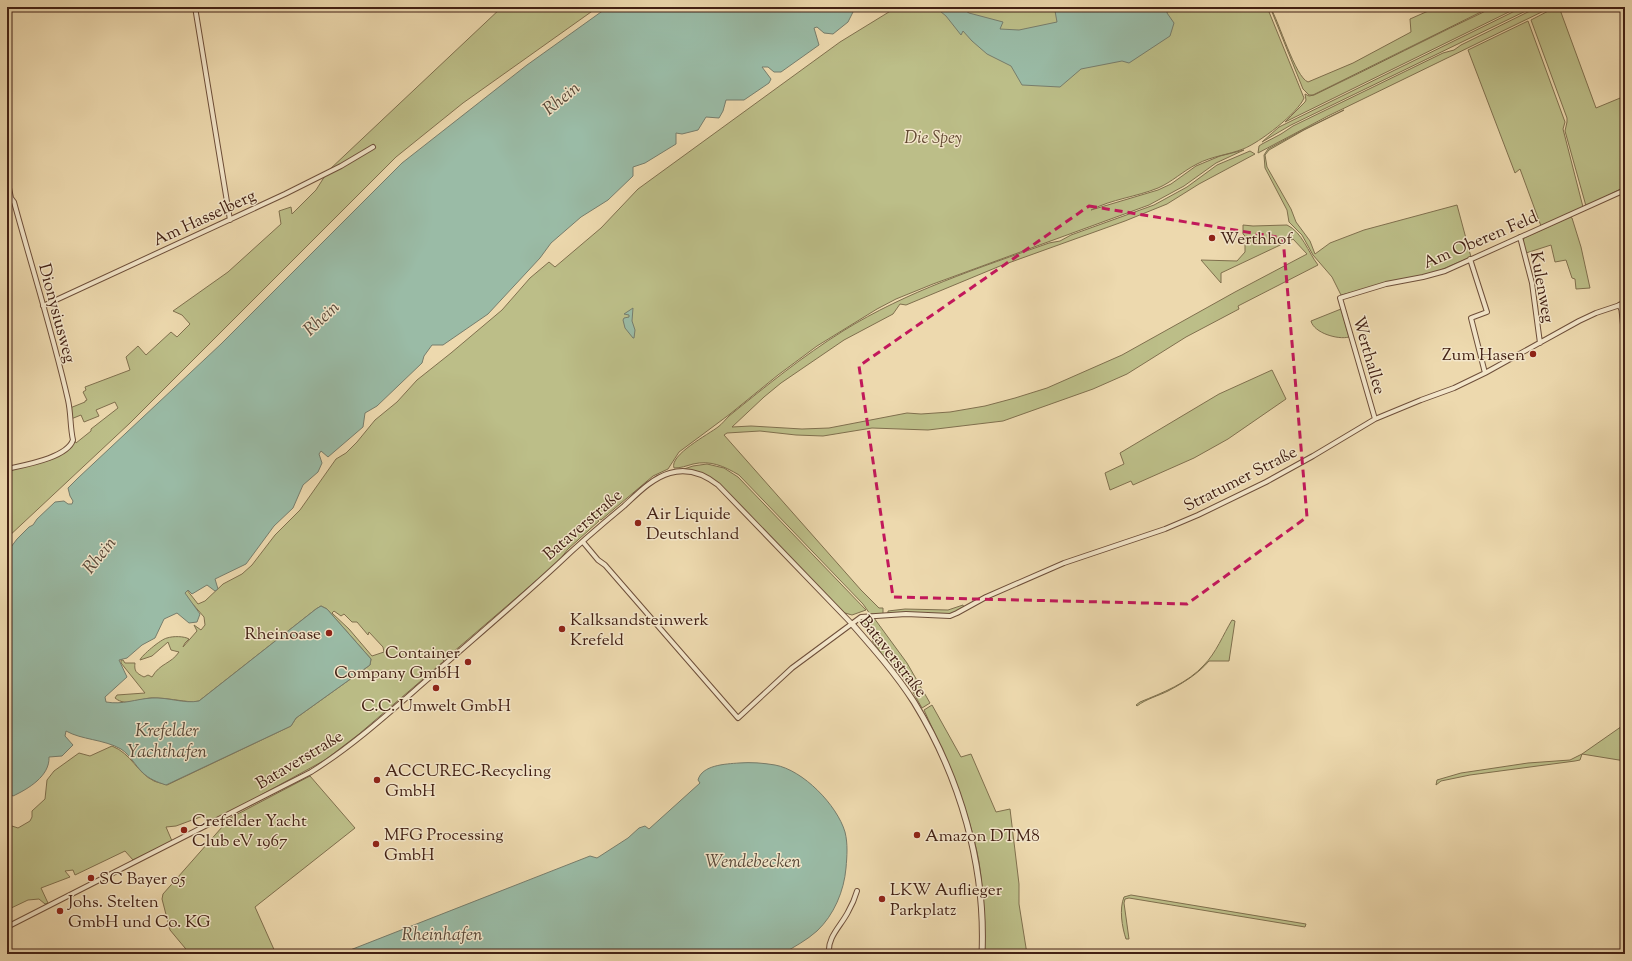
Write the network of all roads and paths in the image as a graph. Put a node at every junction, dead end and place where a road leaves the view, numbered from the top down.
1 (195, 7) edge
2 (373, 147) dead end
3 (7, 178) edge
4 (1625, 190) edge
5 (9, 197) edge
6 (230, 220) junction
7 (1520, 237) junction
8 (1470, 260) junction
9 (1340, 298) joint
10 (1622, 304) edge
11 (43, 306) junction
12 (1625, 339) edge
13 (1540, 343) junction
14 (1485, 374) junction
15 (1375, 419) junction
16 (7, 469) edge
17 (583, 542) junction
18 (852, 624) junction
19 (857, 891) dead end
20 (7, 927) edge
21 (829, 954) edge
22 (982, 954) edge

1 - 6 street
2 - 6 street, Am Hasselberg
3 - 5 street, Dionysiusweg
4 - 7 street, Am Oberen Feld
5 - 11 street, Dionysiusweg
6 - 11 street, Am Hasselberg
7 - 8 street, Am Oberen Feld
7 - 13 street, Kulenweg
8 - 9 street, Am Oberen Feld
8 - 14 street
9 - 15 street, Werthallee
10 - 12 street
10 - 13 street, Stratumer Straße
11 - 16 street, Dionysiusweg
13 - 14 street, Stratumer Straße
14 - 15 street, Stratumer Straße
15 - 18 street, Stratumer Straße
17 - 18 street, Bataverstraße
17 - 18 street, Stratumer Straße
17 - 20 street, Bataverstraße
18 - 22 street, Bataverstraße
19 - 21 street

